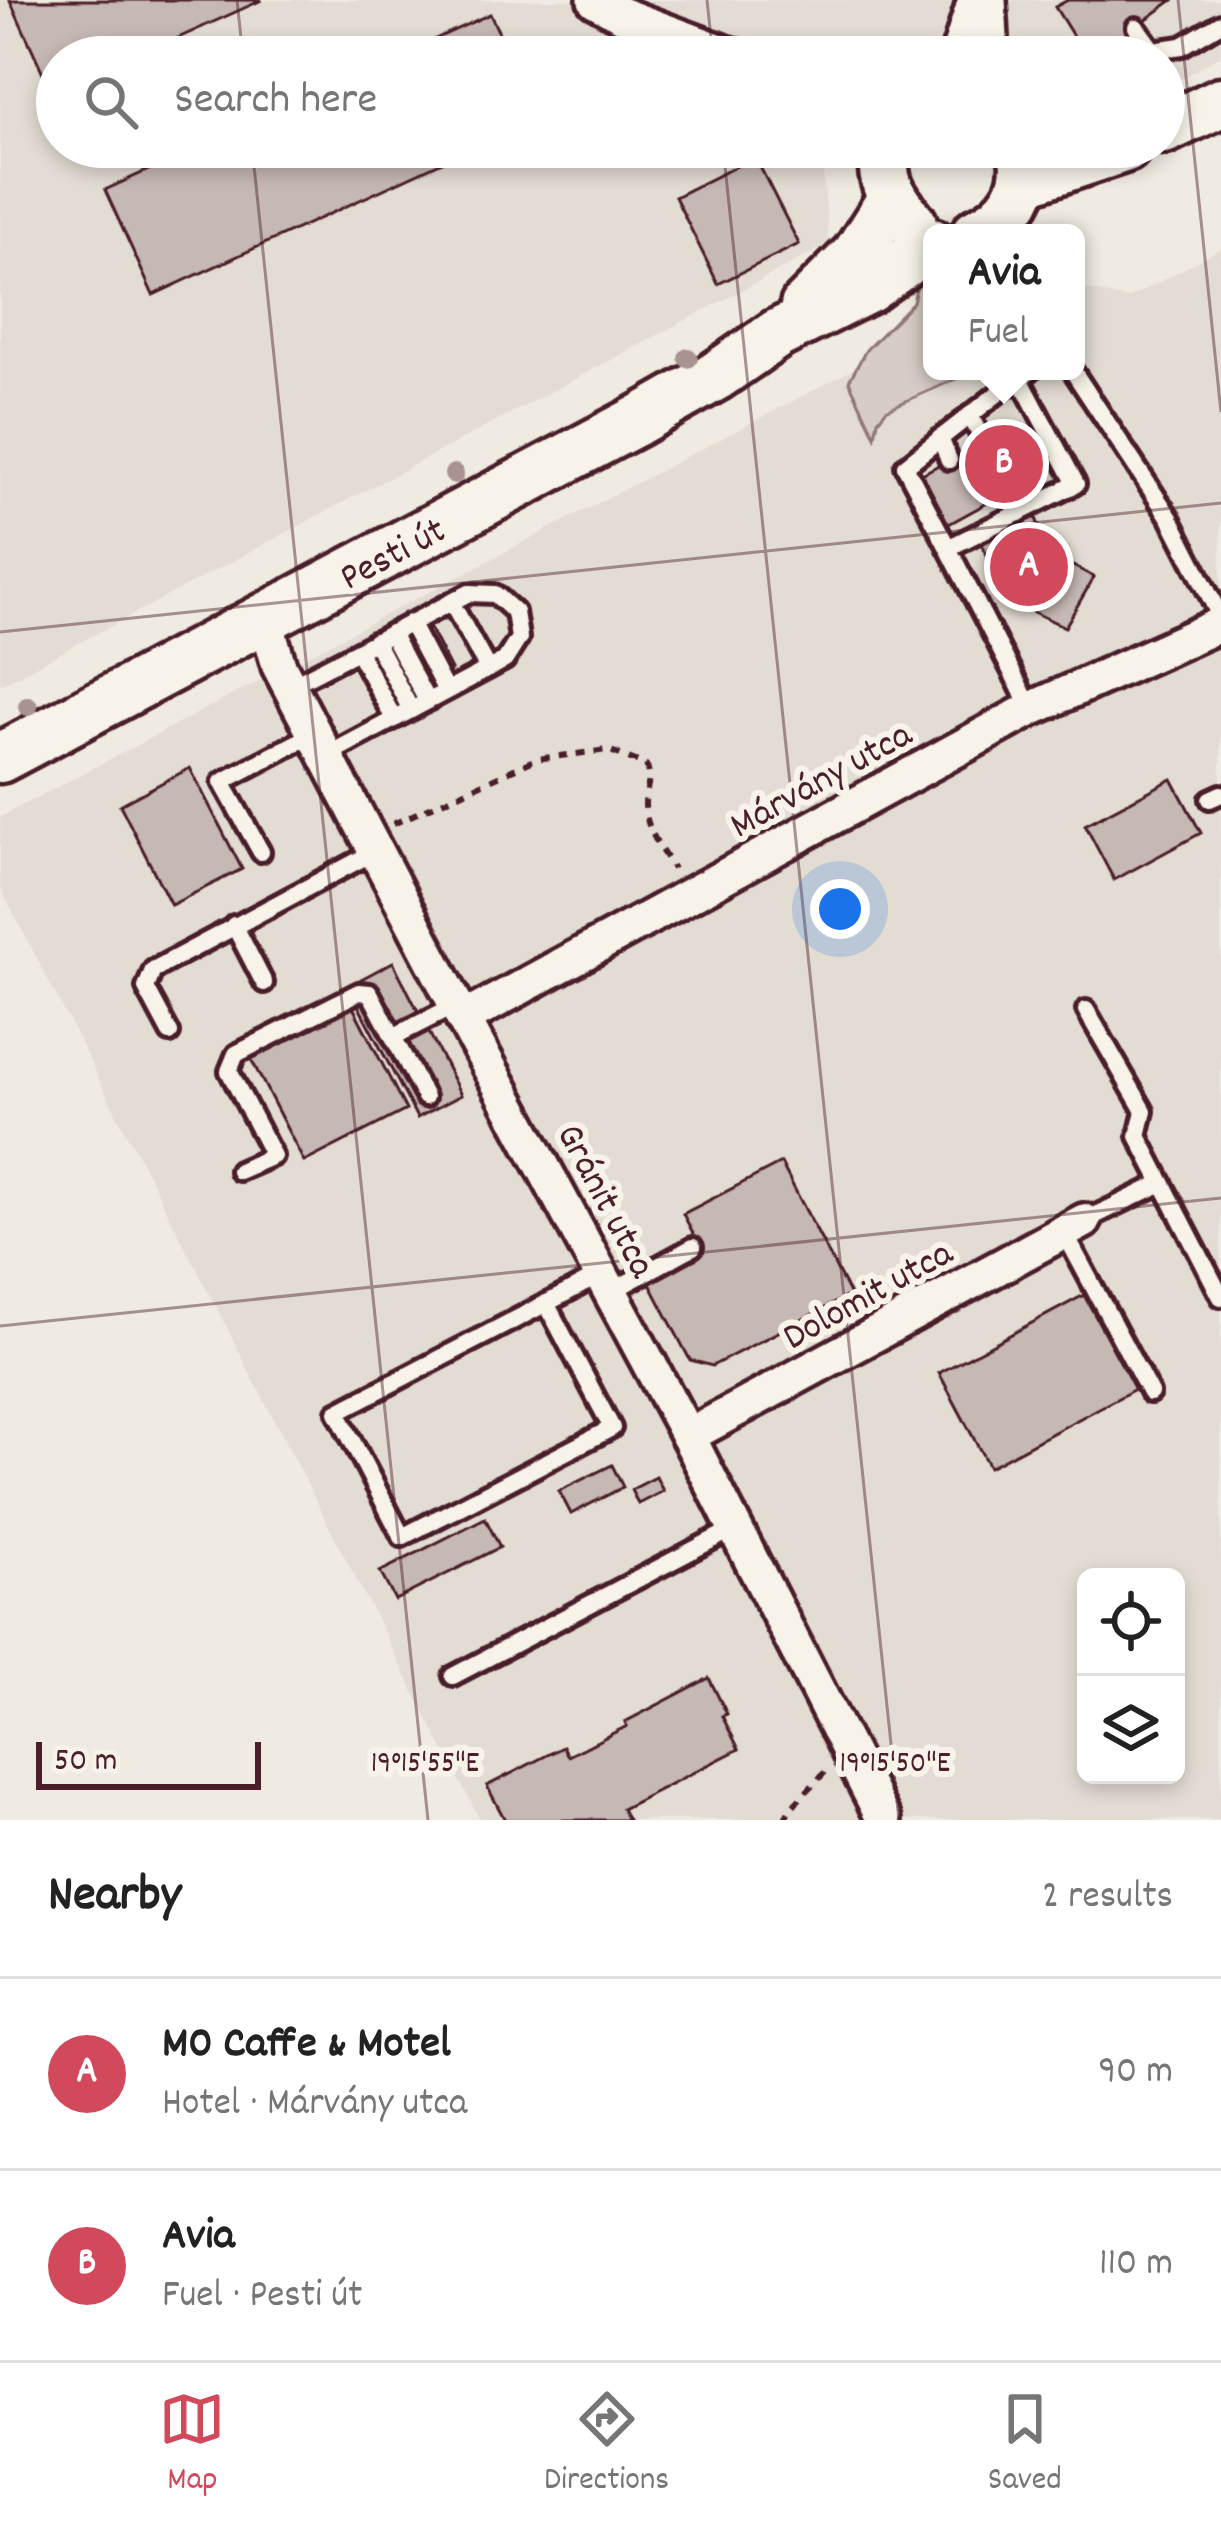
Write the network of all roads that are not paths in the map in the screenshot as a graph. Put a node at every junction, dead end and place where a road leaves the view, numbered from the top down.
1 (595, 0) edge
2 (975, 0) edge
3 (988, 0) edge
4 (1221, 23) edge
5 (1136, 27) dead end
6 (679, 36) edge
7 (964, 36) edge
8 (991, 36) edge
9 (1143, 36) edge
10 (1185, 44) edge
11 (1221, 102) edge
12 (1185, 110) edge
13 (1185, 119) edge
14 (883, 168) edge
15 (886, 168) edge
16 (1081, 168) edge
17 (1008, 202) edge
18 (923, 228) edge
19 (923, 249) edge
20 (777, 334) junction
21 (1016, 380) edge
22 (1027, 380) edge
23 (1079, 380) edge
24 (970, 415) junction
25 (940, 438) junction
26 (983, 441) dead end
27 (949, 460) dead end
28 (1008, 491) dead end
29 (973, 510) dead end
30 (1019, 513) junction
31 (982, 531) junction
32 (948, 548) junction
33 (451, 602) junction
34 (265, 617) junction
35 (1221, 621) edge
36 (410, 623) junction
37 (383, 637) junction
38 (358, 651) junction
39 (488, 669) junction
40 (290, 686) junction
41 (446, 691) junction
42 (419, 705) junction
43 (1031, 709) junction
44 (394, 719) junction
45 (321, 744) junction
46 (0, 758) edge
47 (372, 843) junction
48 (261, 852) dead end
49 (234, 925) junction
50 (264, 983) dead end
51 (1086, 1010) dead end
52 (460, 1012) junction
53 (170, 1033) dead end
54 (393, 1037) junction
55 (425, 1096) dead end
56 (239, 1171) dead end
57 (1162, 1183) junction
58 (1074, 1227) junction
59 (693, 1247) dead end
60 (607, 1283) junction
61 (1221, 1297) edge
62 (547, 1303) junction
63 (1150, 1393) dead end
64 (688, 1436) junction
65 (735, 1528) junction
66 (452, 1676) dead end
67 (884, 1820) edge

1 - 6 street
2 - 7 street
3 - 8 street
4 - 10 lane
5 - 9 lane
11 - 12 main road
11 - 13 main road
14 - 20 main road, Pesti út
15 - 18 main road
16 - 17 main road
19 - 20 main road, Pesti út
20 - 34 main road, Pesti út
21 - 24 lane
22 - 30 lane
23 - 35 lane
24 - 25 lane
24 - 26 lane
25 - 27 lane
25 - 32 lane
28 - 30 lane
29 - 31 lane
30 - 31 lane
31 - 32 lane
32 - 43 lane
33 - 36 lane
33 - 39 lane
33 - 39 lane
34 - 40 street, Gránit utca
34 - 46 main road, Pesti út
35 - 43 street, Márvány utca
36 - 37 lane
36 - 41 lane
37 - 38 lane
37 - 42 lane
38 - 40 lane
38 - 44 lane
39 - 41 lane
40 - 45 street, Gránit utca
41 - 42 lane
42 - 44 lane
43 - 52 street, Márvány utca
44 - 45 lane
45 - 47 street, Gránit utca
45 - 48 lane
47 - 49 lane
47 - 52 street, Gránit utca
49 - 50 lane
49 - 53 lane
51 - 57 lane
52 - 54 lane
52 - 60 street, Gránit utca
54 - 55 lane
54 - 56 lane
57 - 58 lane
57 - 61 lane
58 - 63 lane
58 - 64 street, Dolomit utca
59 - 60 lane
60 - 62 lane
60 - 64 street, Gránit utca
62 - 62 lane
64 - 65 street, Gránit utca
65 - 66 lane
65 - 67 street, Gránit utca

